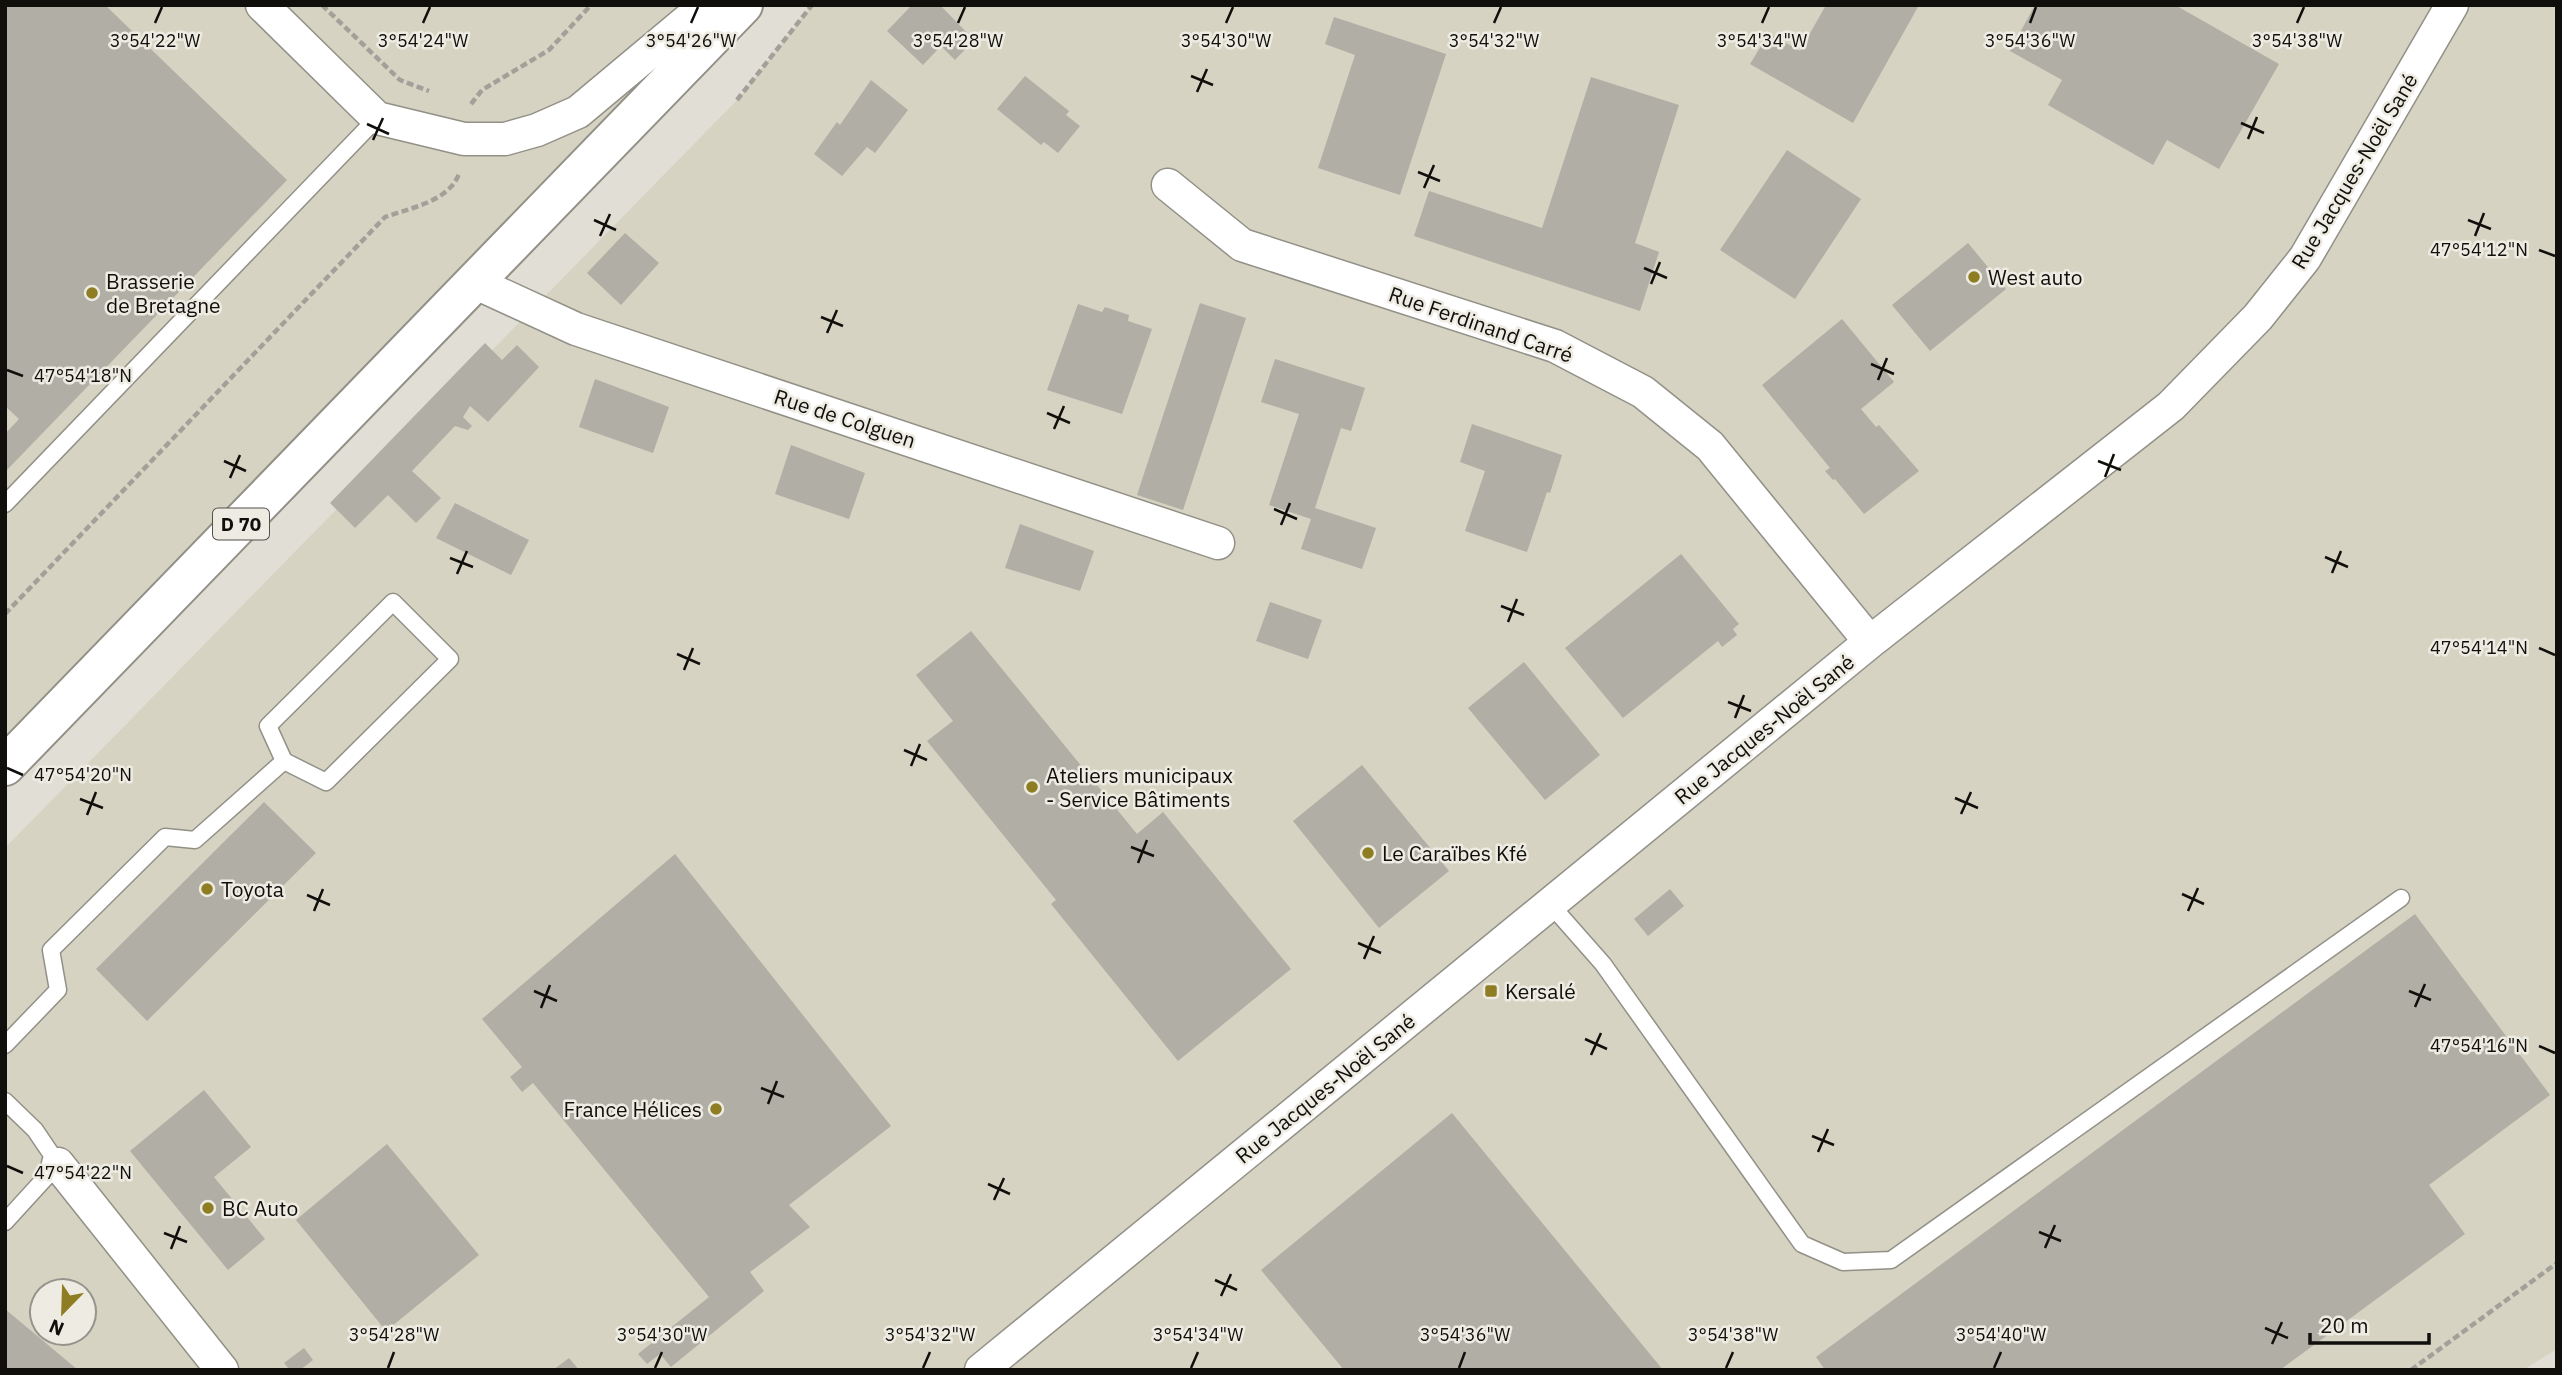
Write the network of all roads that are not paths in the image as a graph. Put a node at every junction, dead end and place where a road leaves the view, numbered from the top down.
1 (262, 5) edge
2 (706, 5) edge
3 (743, 5) edge
4 (2443, 9) edge
5 (377, 118) junction
6 (1168, 185) dead end
7 (476, 283) junction
8 (5, 504) edge
9 (1218, 543) dead end
10 (1870, 642) junction
11 (284, 761) junction
12 (5, 766) edge
13 (2401, 898) dead end
14 (1550, 905) junction
15 (5, 1045) edge
16 (5, 1101) edge
17 (58, 1164) junction
18 (5, 1222) edge
19 (222, 1370) edge
20 (981, 1370) edge

1 - 5 street
2 - 5 street
3 - 7 main road, D 70
4 - 10 street, Rue Jacques-Noël Sané
5 - 8 lane
6 - 10 street, Rue Ferdinand Carré
7 - 9 street, Rue de Colguen
7 - 12 main road, D 70
10 - 14 street, Rue Jacques-Noël Sané
11 - 11 lane
11 - 15 lane
13 - 14 lane
14 - 20 street, Rue Jacques-Noël Sané
16 - 17 lane
17 - 18 lane
17 - 19 street

